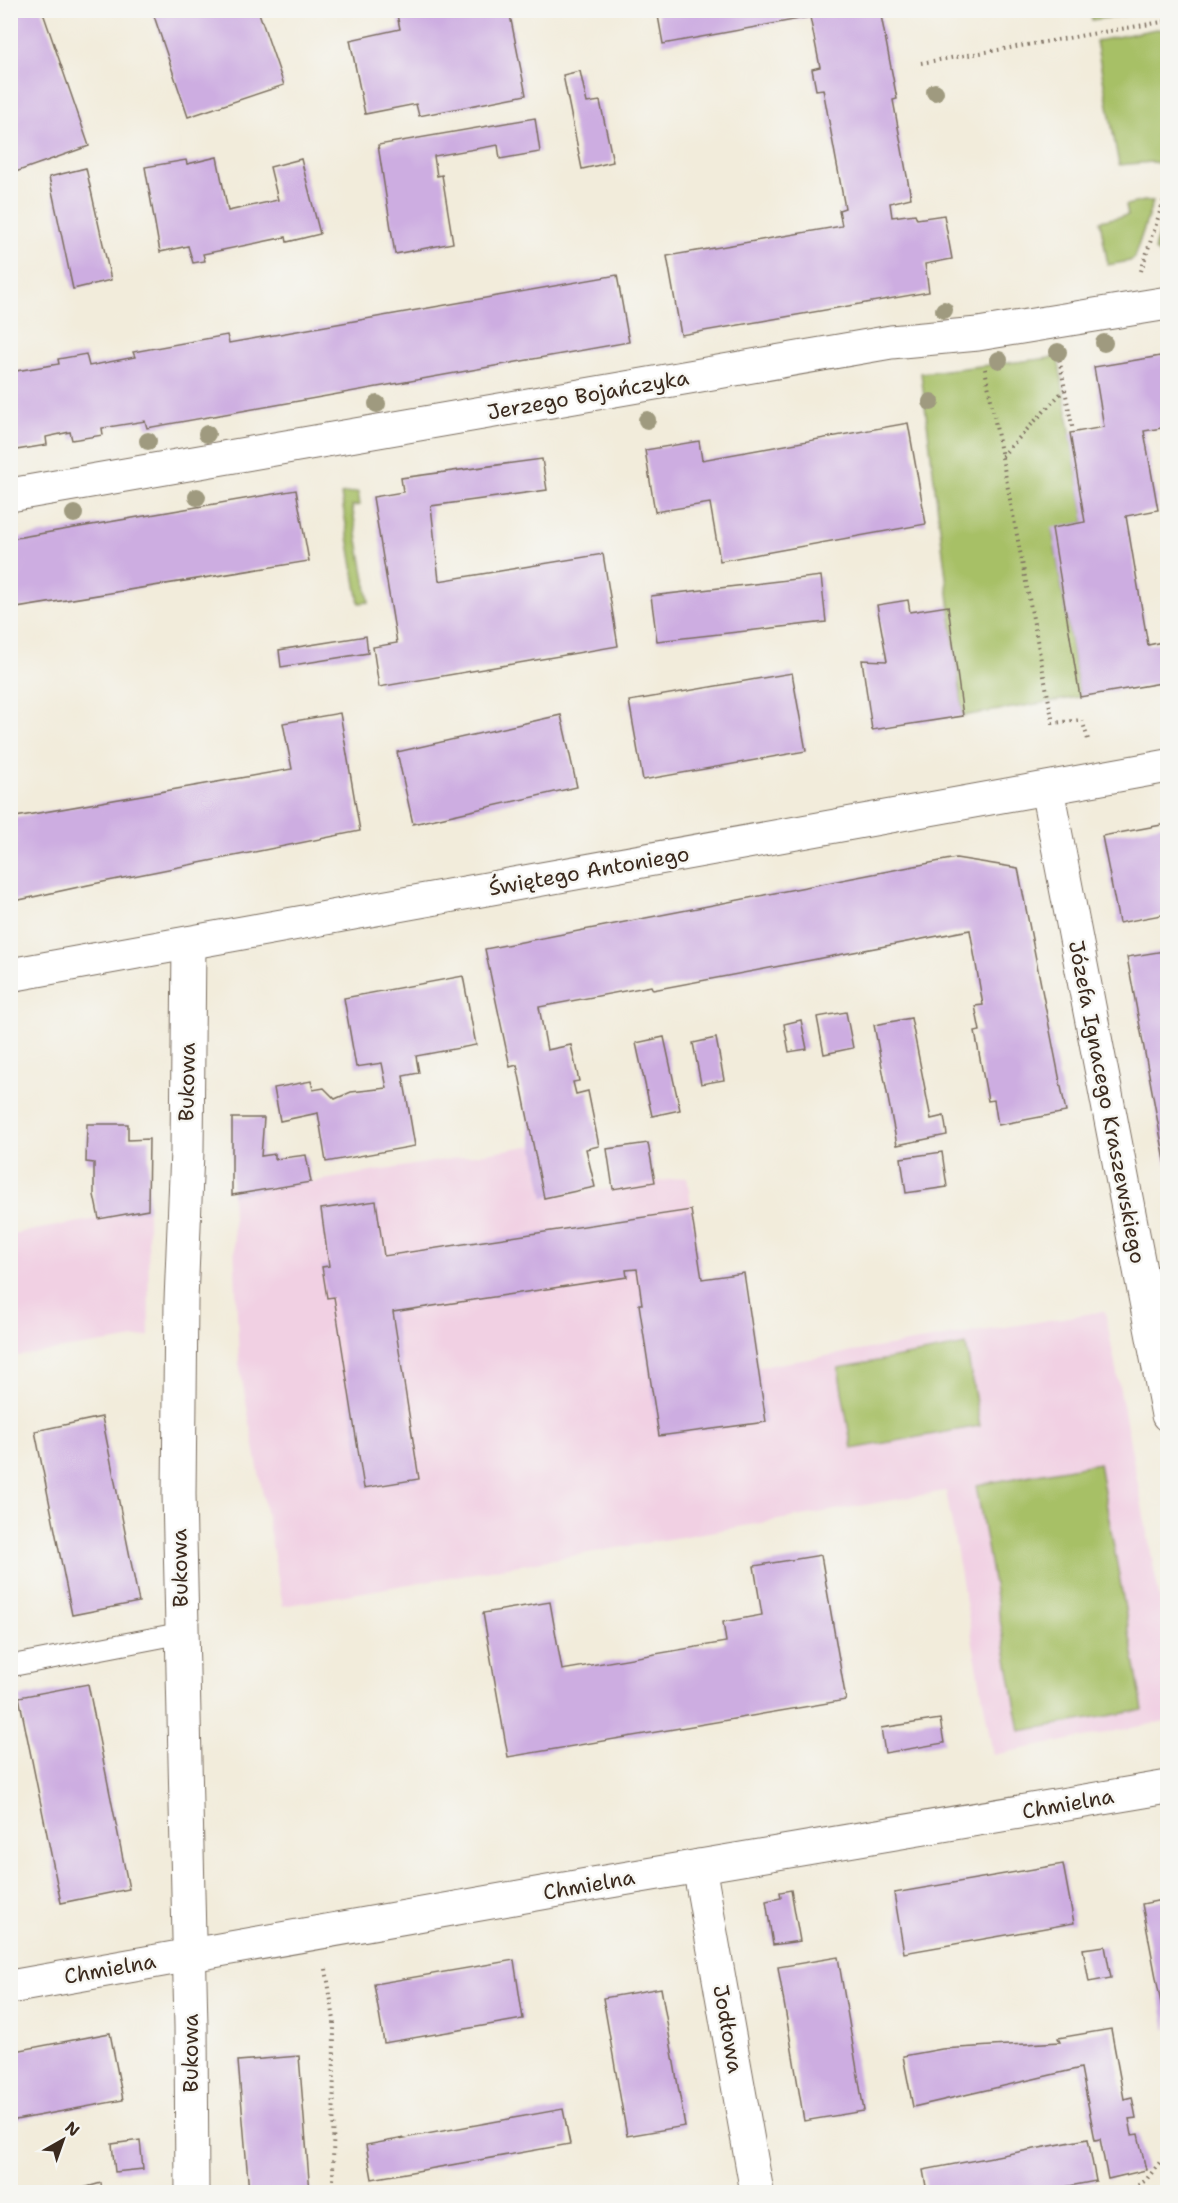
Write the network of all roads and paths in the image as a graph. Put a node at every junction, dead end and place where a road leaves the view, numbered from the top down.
1 (1167, 21) edge
2 (921, 63) dead end
3 (1167, 187) edge
4 (1167, 303) edge
5 (1130, 309) junction
6 (978, 334) junction
7 (1059, 357) dead end
8 (1065, 389) junction
9 (1072, 431) dead end
10 (1002, 456) junction
11 (10, 495) edge
12 (1167, 766) edge
13 (1101, 778) junction
14 (1047, 789) junction
15 (189, 943) junction
16 (10, 975) edge
17 (1167, 1415) edge
18 (182, 1633) junction
19 (10, 1666) edge
20 (1167, 1787) edge
21 (699, 1866) junction
22 (189, 1954) junction
23 (325, 1963) dead end
24 (10, 1987) edge
25 (1167, 2152) edge
26 (192, 2193) edge
27 (333, 2193) edge
28 (757, 2193) edge
29 (1128, 2193) edge

1 - 2 path
3 - 5 path
4 - 5 street, Jerzego Bojańczyka
5 - 6 street, Jerzego Bojańczyka
6 - 10 path
6 - 11 street, Jerzego Bojańczyka
7 - 8 path
8 - 9 path
8 - 10 path
10 - 13 path
12 - 13 street, Świętego Antoniego
13 - 14 street, Świętego Antoniego
14 - 15 street, Świętego Antoniego
14 - 17 street, Józefa Ignacego Kraszewskiego
15 - 16 street, Świętego Antoniego
15 - 18 street, Bukowa
18 - 19 lane
18 - 22 street, Bukowa
20 - 21 street, Chmielna
21 - 22 street, Chmielna
21 - 28 street, Jodłowa
22 - 24 street, Chmielna
22 - 26 street, Bukowa
23 - 27 path
25 - 29 path

